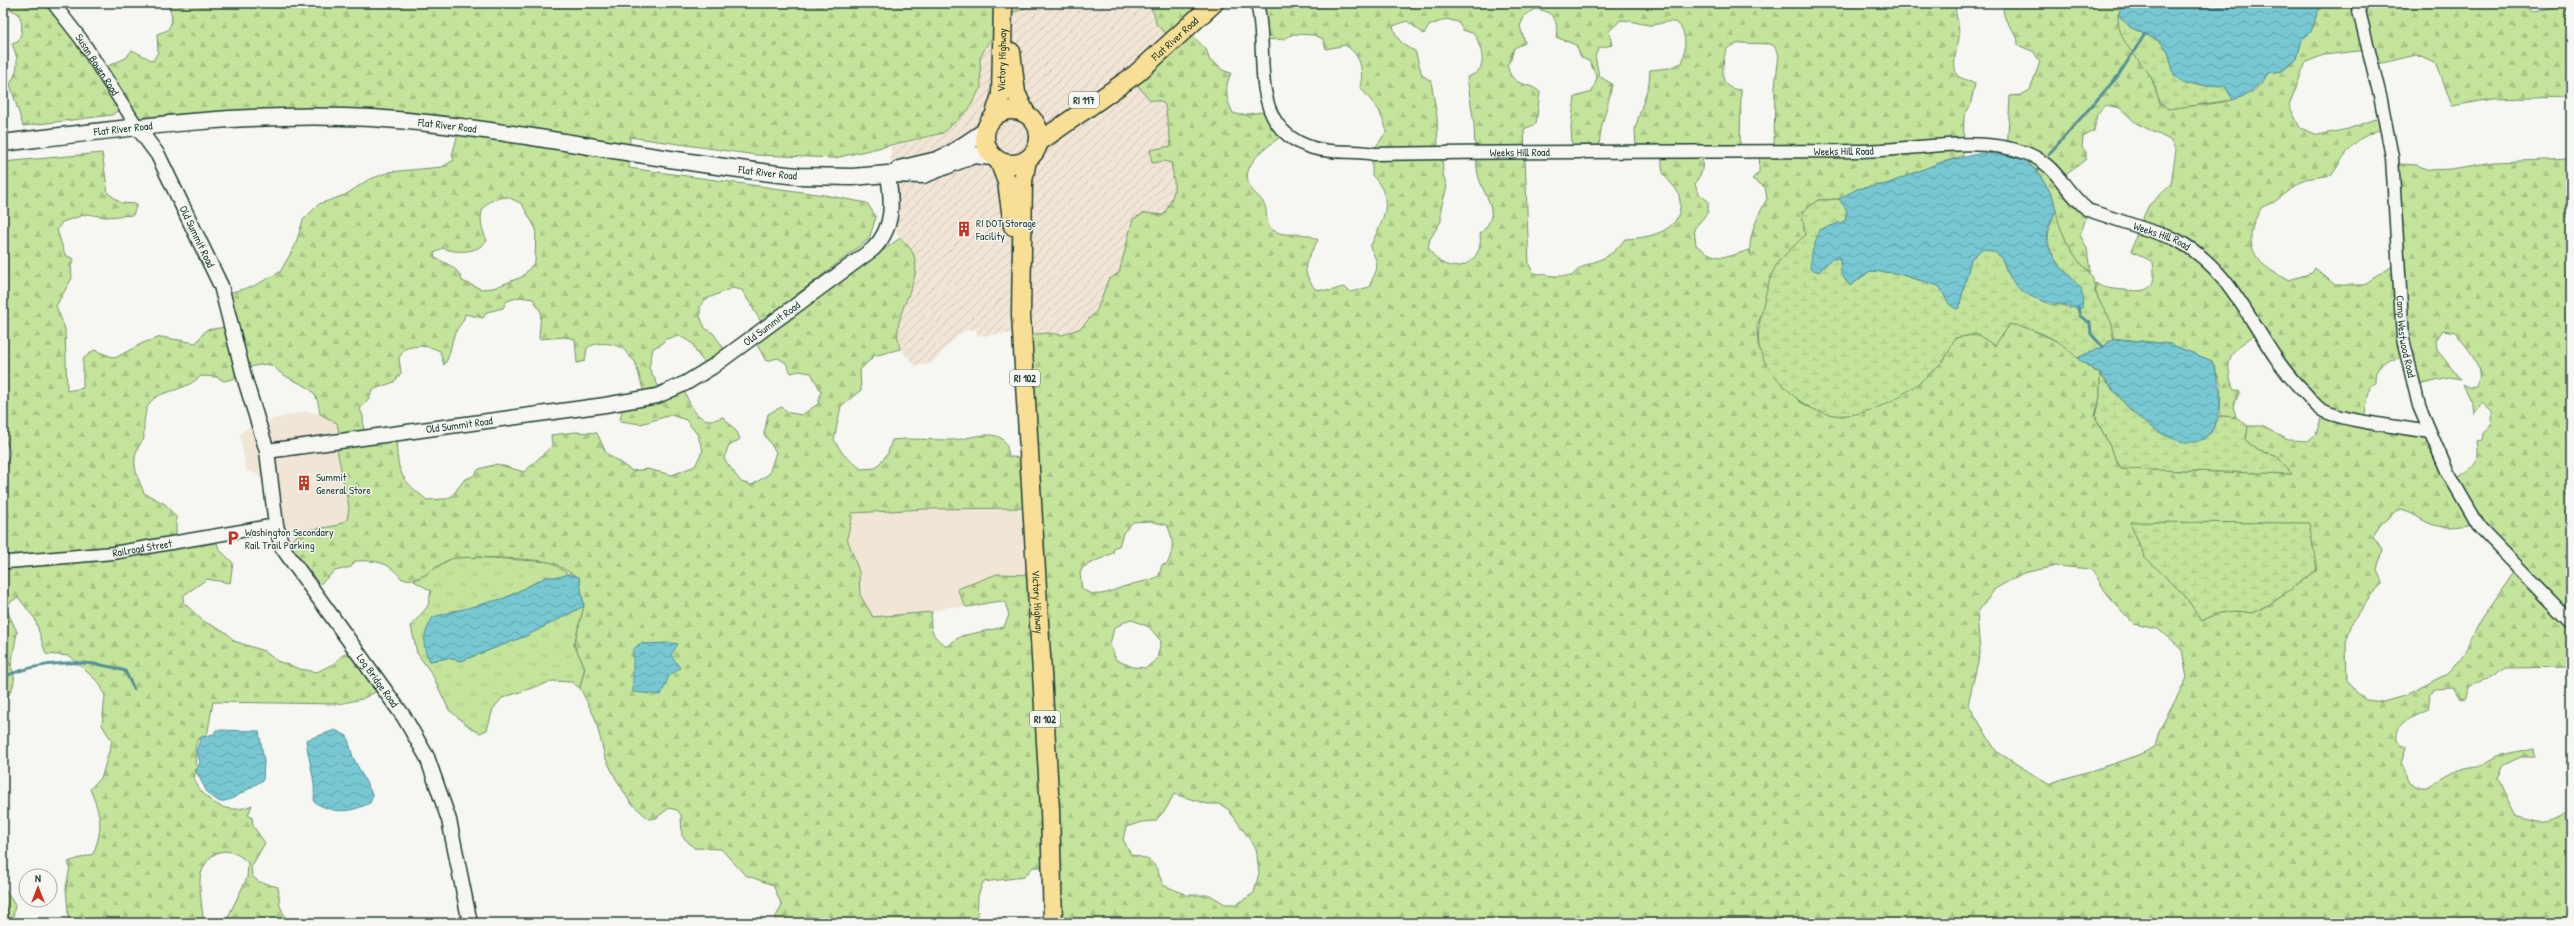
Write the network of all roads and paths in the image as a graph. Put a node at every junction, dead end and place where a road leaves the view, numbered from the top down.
1 (53, 3) edge
2 (1004, 3) edge
3 (1214, 3) edge
4 (1257, 3) edge
5 (2357, 3) edge
6 (1136, 74) junction
7 (1028, 116) junction
8 (990, 124) junction
9 (138, 128) junction
10 (1039, 142) junction
11 (3, 143) edge
12 (995, 159) junction
13 (1027, 160) junction
14 (888, 174) junction
15 (1021, 282) junction
16 (2429, 432) junction
17 (267, 450) junction
18 (276, 525) junction
19 (8, 562) dead end
20 (2571, 622) edge
21 (470, 923) edge
22 (1053, 923) edge

1 - 9 street, Susan Bowen Road
2 - 7 main road, Victory Highway
2 - 8 main road, Victory Highway
3 - 6 main road, Flat River Road / RI 117
4 - 16 street, Weeks Hill Road
5 - 16 street, Camp Westwood Road
6 - 7 main road, Flat River Road / RI 117
6 - 10 main road, Flat River Road
7 - 8 main road
7 - 10 main road
8 - 12 main road
8 - 14 main road, Flat River Road
9 - 11 main road, Flat River Road
9 - 14 main road, Flat River Road
9 - 17 street, Old Summit Road
10 - 13 main road
12 - 13 main road
12 - 14 main road, Flat River Road
12 - 15 main road, Victory Highway / RI 102
13 - 15 main road, Victory Highway / RI 102
14 - 17 street, Old Summit Road
15 - 22 main road, Victory Highway / RI 102
16 - 20 street, Camp Westwood Road
17 - 18 street, Log Bridge Road
18 - 19 street, Railroad Street
18 - 21 street, Log Bridge Road

